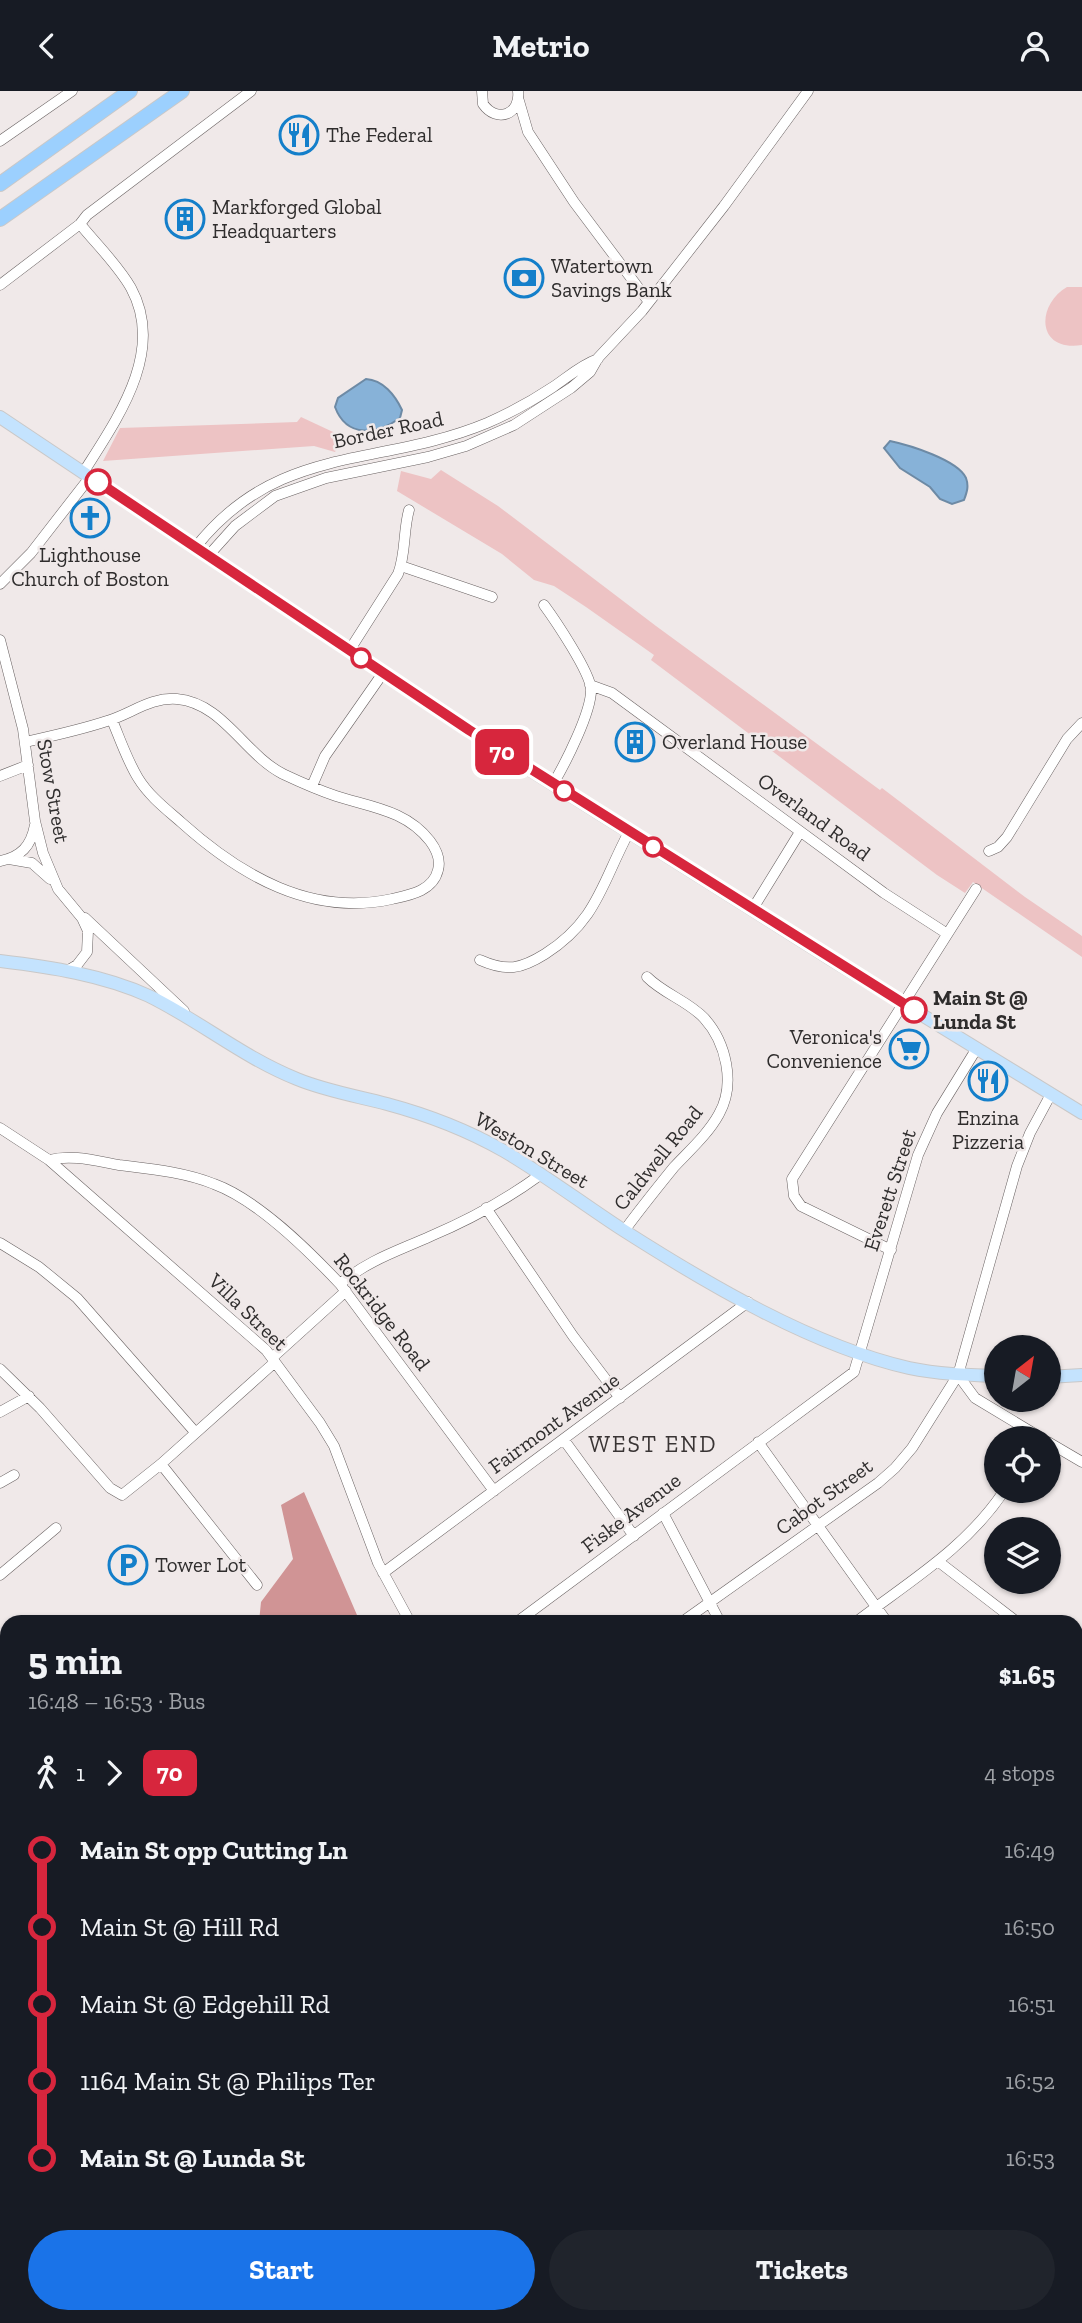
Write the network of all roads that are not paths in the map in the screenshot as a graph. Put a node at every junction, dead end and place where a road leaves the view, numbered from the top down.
1 (72, 91) edge
2 (130, 91) edge
3 (182, 91) edge
4 (251, 91) edge
5 (482, 91) edge
6 (808, 91) edge
7 (519, 96) edge
8 (502, 115) junction
9 (528, 132) junction
10 (0, 141) edge
11 (0, 184) edge
12 (0, 219) edge
13 (80, 225) junction
14 (0, 285) edge
15 (649, 302) junction
16 (598, 358) junction
17 (0, 417) edge
18 (87, 475) junction
19 (409, 510) dead end
20 (195, 548) junction
21 (208, 556) junction
22 (401, 566) junction
23 (0, 584) edge
24 (492, 597) dead end
25 (544, 605) dead end
26 (0, 640) edge
27 (349, 650) junction
28 (4, 669) edge
29 (383, 673) junction
30 (590, 685) junction
31 (112, 720) junction
32 (1082, 723) edge
33 (25, 742) junction
34 (28, 765) junction
35 (0, 776) edge
36 (554, 784) junction
37 (312, 786) junction
38 (35, 821) junction
39 (629, 832) junction
40 (800, 832) junction
41 (989, 851) dead end
42 (4, 860) edge
43 (976, 889) dead end
44 (63, 895) junction
45 (752, 910) junction
46 (76, 911) junction
47 (946, 933) junction
48 (480, 960) dead end
49 (0, 961) edge
50 (67, 971) junction
51 (647, 977) dead end
52 (903, 1003) junction
53 (206, 1029) junction
54 (977, 1048) junction
55 (1051, 1094) junction
56 (1082, 1113) edge
57 (0, 1128) edge
58 (50, 1160) junction
59 (540, 1175) junction
60 (486, 1209) junction
61 (624, 1231) junction
62 (0, 1243) edge
63 (891, 1250) junction
64 (343, 1288) junction
65 (748, 1302) junction
66 (861, 1354) junction
67 (273, 1360) junction
68 (0, 1369) edge
69 (958, 1375) junction
70 (1082, 1375) edge
71 (984, 1376) edge
72 (1061, 1376) edge
73 (29, 1396) junction
74 (620, 1398) junction
75 (0, 1412) edge
76 (1020, 1426) edge
77 (195, 1432) junction
78 (564, 1440) junction
79 (758, 1442) junction
80 (1061, 1450) edge
81 (1082, 1462) edge
82 (161, 1464) junction
83 (14, 1475) dead end
84 (0, 1483) edge
85 (494, 1491) junction
86 (995, 1503) edge
87 (663, 1513) junction
88 (818, 1526) junction
89 (56, 1528) dead end
90 (634, 1535) junction
91 (939, 1562) junction
92 (383, 1573) junction
93 (0, 1575) edge
94 (257, 1585) dead end
95 (710, 1602) junction
96 (876, 1607) junction
97 (407, 1615) edge
98 (529, 1615) edge
99 (692, 1615) edge
100 (716, 1615) edge
101 (865, 1615) edge
102 (882, 1615) edge
103 (1008, 1615) edge

1 - 10 street
2 - 11 highway
3 - 12 highway
4 - 13 street
5 - 8 street
6 - 15 street, Border Road
7 - 8 street
7 - 9 street
8 - 9 street
9 - 15 street
13 - 14 street
13 - 18 street
15 - 16 street, Border Road
16 - 20 street, Border Road
16 - 21 street, Border Road
17 - 18 main road
18 - 20 main road
18 - 23 street
19 - 22 street
20 - 21 main road
21 - 27 main road
22 - 24 street
22 - 27 street
25 - 30 street
26 - 28 street, Stow Street
27 - 29 main road
28 - 33 street, Stow Street
29 - 36 main road
29 - 37 street
30 - 36 street
30 - 40 street, Overland Road
31 - 33 street
31 - 37 street
31 - 37 street
32 - 41 street
33 - 34 street, Stow Street
34 - 35 street
34 - 38 street, Stow Street
36 - 39 main road
38 - 42 street
38 - 44 street, Stow Street
39 - 45 main road
39 - 48 street
40 - 45 street
40 - 47 street, Overland Road
42 - 44 street
43 - 47 street
44 - 46 street, Stow Street
45 - 52 main road
46 - 50 street, Stow Street
46 - 53 street
47 - 52 street
49 - 50 main road, Weston Street
50 - 53 main road, Weston Street
51 - 61 street, Caldwell Road
52 - 54 main road
52 - 63 street
53 - 59 main road, Weston Street
54 - 55 main road
54 - 63 street, Everett Street
55 - 56 main road
55 - 69 street, Cabot Street
57 - 58 street, Villa Street
58 - 64 street, Rockridge Road
58 - 67 street, Villa Street
59 - 60 street
59 - 61 main road, Weston Street
60 - 64 street
60 - 74 street
61 - 65 main road, Weston Street
62 - 77 street
63 - 66 street, Everett Street
64 - 67 street
64 - 85 street, Rockridge Road
65 - 66 main road, Weston Street
65 - 74 street, Fairmont Avenue
66 - 69 main road, Weston Street
66 - 79 street, Fiske Avenue
67 - 77 street
67 - 92 street, Villa Street
68 - 73 street
69 - 71 main road, Weston Street
69 - 76 street
69 - 88 street, Cabot Street
70 - 72 main road
73 - 75 street
73 - 82 street
74 - 78 street, Fairmont Avenue
77 - 82 street
78 - 85 street, Fairmont Avenue
78 - 90 street
79 - 87 street, Fiske Avenue
79 - 88 street
80 - 81 street
82 - 94 street
83 - 84 street
85 - 92 street, Fairmont Avenue
86 - 91 street
87 - 90 street, Fiske Avenue
87 - 95 street
88 - 95 street, Cabot Street
88 - 96 street
89 - 93 street
90 - 98 street, Fiske Avenue
91 - 96 street
91 - 103 street
92 - 97 street, Villa Street
95 - 99 street, Cabot Street
95 - 100 street
96 - 101 street
96 - 102 street

